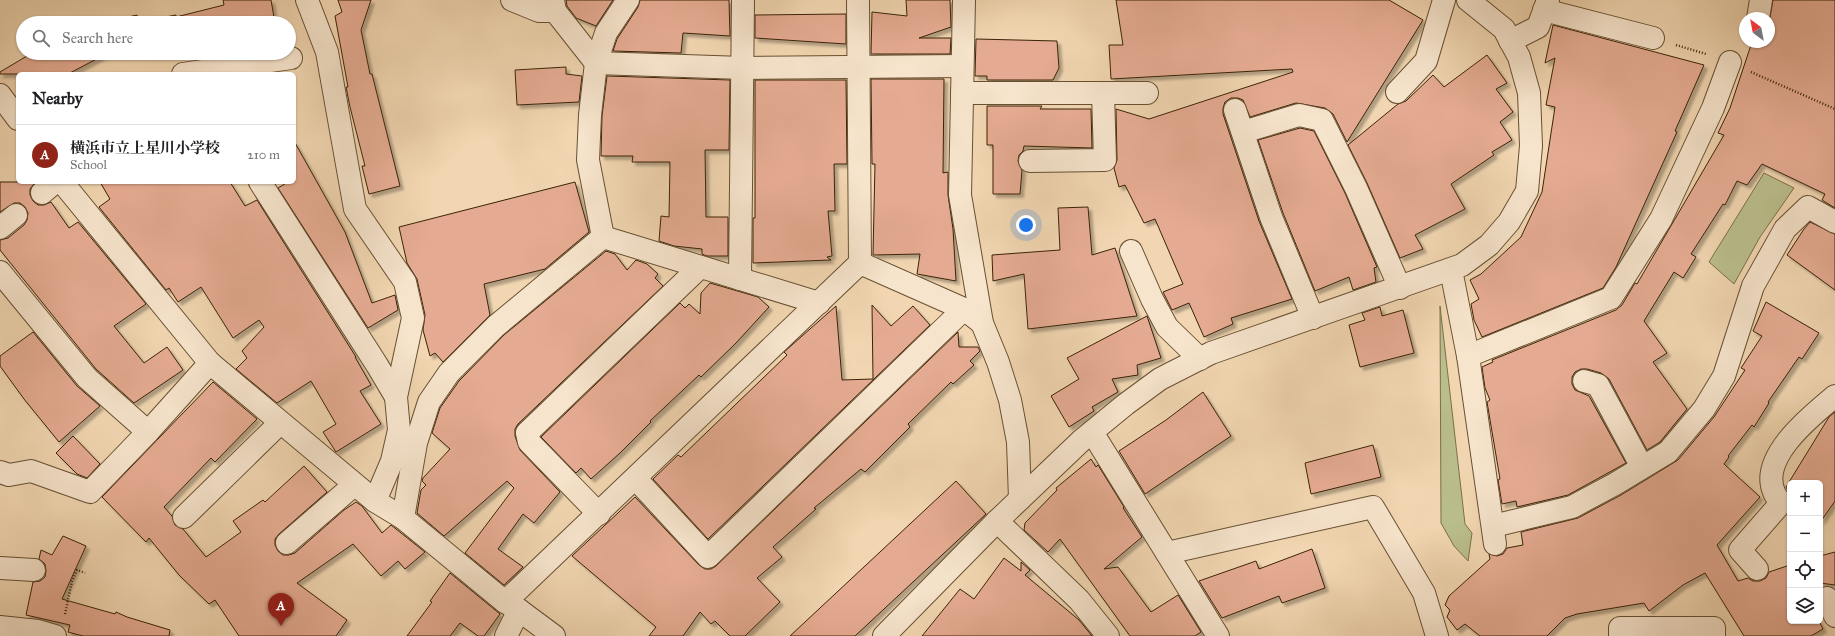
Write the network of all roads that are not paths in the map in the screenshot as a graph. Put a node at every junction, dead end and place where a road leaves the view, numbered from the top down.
1 (307, 0) edge
2 (512, 0) edge
3 (628, 0) edge
4 (743, 0) edge
5 (858, 0) edge
6 (964, 0) edge
7 (1444, 0) edge
8 (1468, 0) edge
9 (1761, 0) edge
10 (554, 5) edge
11 (1546, 5) edge
12 (1759, 12) edge
13 (1653, 38) dead end
14 (1510, 41) junction
15 (309, 55) junction
16 (296, 57) edge
17 (275, 60) edge
18 (1730, 62) dead end
19 (596, 63) junction
20 (962, 66) junction
21 (858, 67) junction
22 (743, 68) junction
23 (195, 72) edge
24 (1397, 92) dead end
25 (1103, 93) junction
26 (1147, 93) dead end
27 (962, 94) junction
28 (0, 95) edge
29 (1235, 110) dead end
30 (16, 116) edge
31 (1243, 132) junction
32 (1030, 161) dead end
33 (64, 184) edge
34 (261, 184) edge
35 (1835, 222) edge
36 (603, 237) junction
37 (1131, 251) dead end
38 (860, 263) junction
39 (700, 267) junction
40 (1450, 270) junction
41 (0, 272) edge
42 (740, 279) junction
43 (1400, 288) junction
44 (818, 303) junction
45 (964, 309) junction
46 (1313, 318) junction
47 (982, 323) junction
48 (1468, 356) junction
49 (1200, 359) junction
50 (210, 363) junction
51 (1584, 381) dead end
52 (1835, 396) edge
53 (396, 397) junction
54 (280, 423) junction
55 (148, 432) junction
56 (1092, 432) junction
57 (1642, 467) junction
58 (0, 472) edge
59 (636, 479) junction
60 (354, 484) junction
61 (1020, 499) junction
62 (375, 502) junction
63 (599, 514) junction
64 (184, 517) dead end
65 (403, 518) junction
66 (997, 521) junction
67 (287, 543) dead end
68 (1167, 553) junction
69 (0, 568) edge
70 (1757, 569) dead end
71 (34, 570) dead end
72 (512, 606) junction
73 (0, 627) edge
74 (60, 628) edge
75 (506, 636) edge
76 (554, 636) edge
77 (884, 636) edge
78 (1108, 636) edge
79 (1218, 636) edge
80 (1437, 636) edge
81 (1620, 636) edge
82 (1714, 636) edge

1 - 15 street
2 - 10 street
3 - 19 street
4 - 22 street
5 - 21 street
6 - 20 street
7 - 24 street
8 - 14 street
9 - 12 street
10 - 19 street
11 - 13 street
11 - 14 street
14 - 40 street
15 - 16 street
15 - 53 street
17 - 23 street
18 - 48 street
19 - 22 street
19 - 36 street
20 - 21 street
20 - 27 street
21 - 22 street
21 - 38 street
22 - 42 street
25 - 26 street
25 - 27 street
25 - 32 street
27 - 47 street
28 - 30 street
29 - 31 street
31 - 43 street
31 - 46 street
33 - 50 street
34 - 53 street
35 - 57 street
36 - 39 street
36 - 65 street
37 - 49 street
38 - 44 street
38 - 45 street
39 - 42 street
39 - 63 street
40 - 43 street
40 - 48 street
41 - 55 street
42 - 44 street
43 - 46 street
44 - 59 street
45 - 47 street
45 - 59 street
46 - 49 street
47 - 61 street
48 - 57 street
49 - 56 street
50 - 54 street
50 - 55 street
51 - 57 street
52 - 70 street
53 - 62 street
54 - 60 street
54 - 64 street
55 - 58 street
56 - 61 street
56 - 68 street
59 - 63 street
60 - 62 street
60 - 67 street
61 - 66 street
62 - 65 street
63 - 72 street
65 - 72 street
66 - 77 street
66 - 78 street
68 - 79 street
68 - 80 street
69 - 71 street
72 - 75 street
72 - 76 street
73 - 74 street
81 - 82 street

